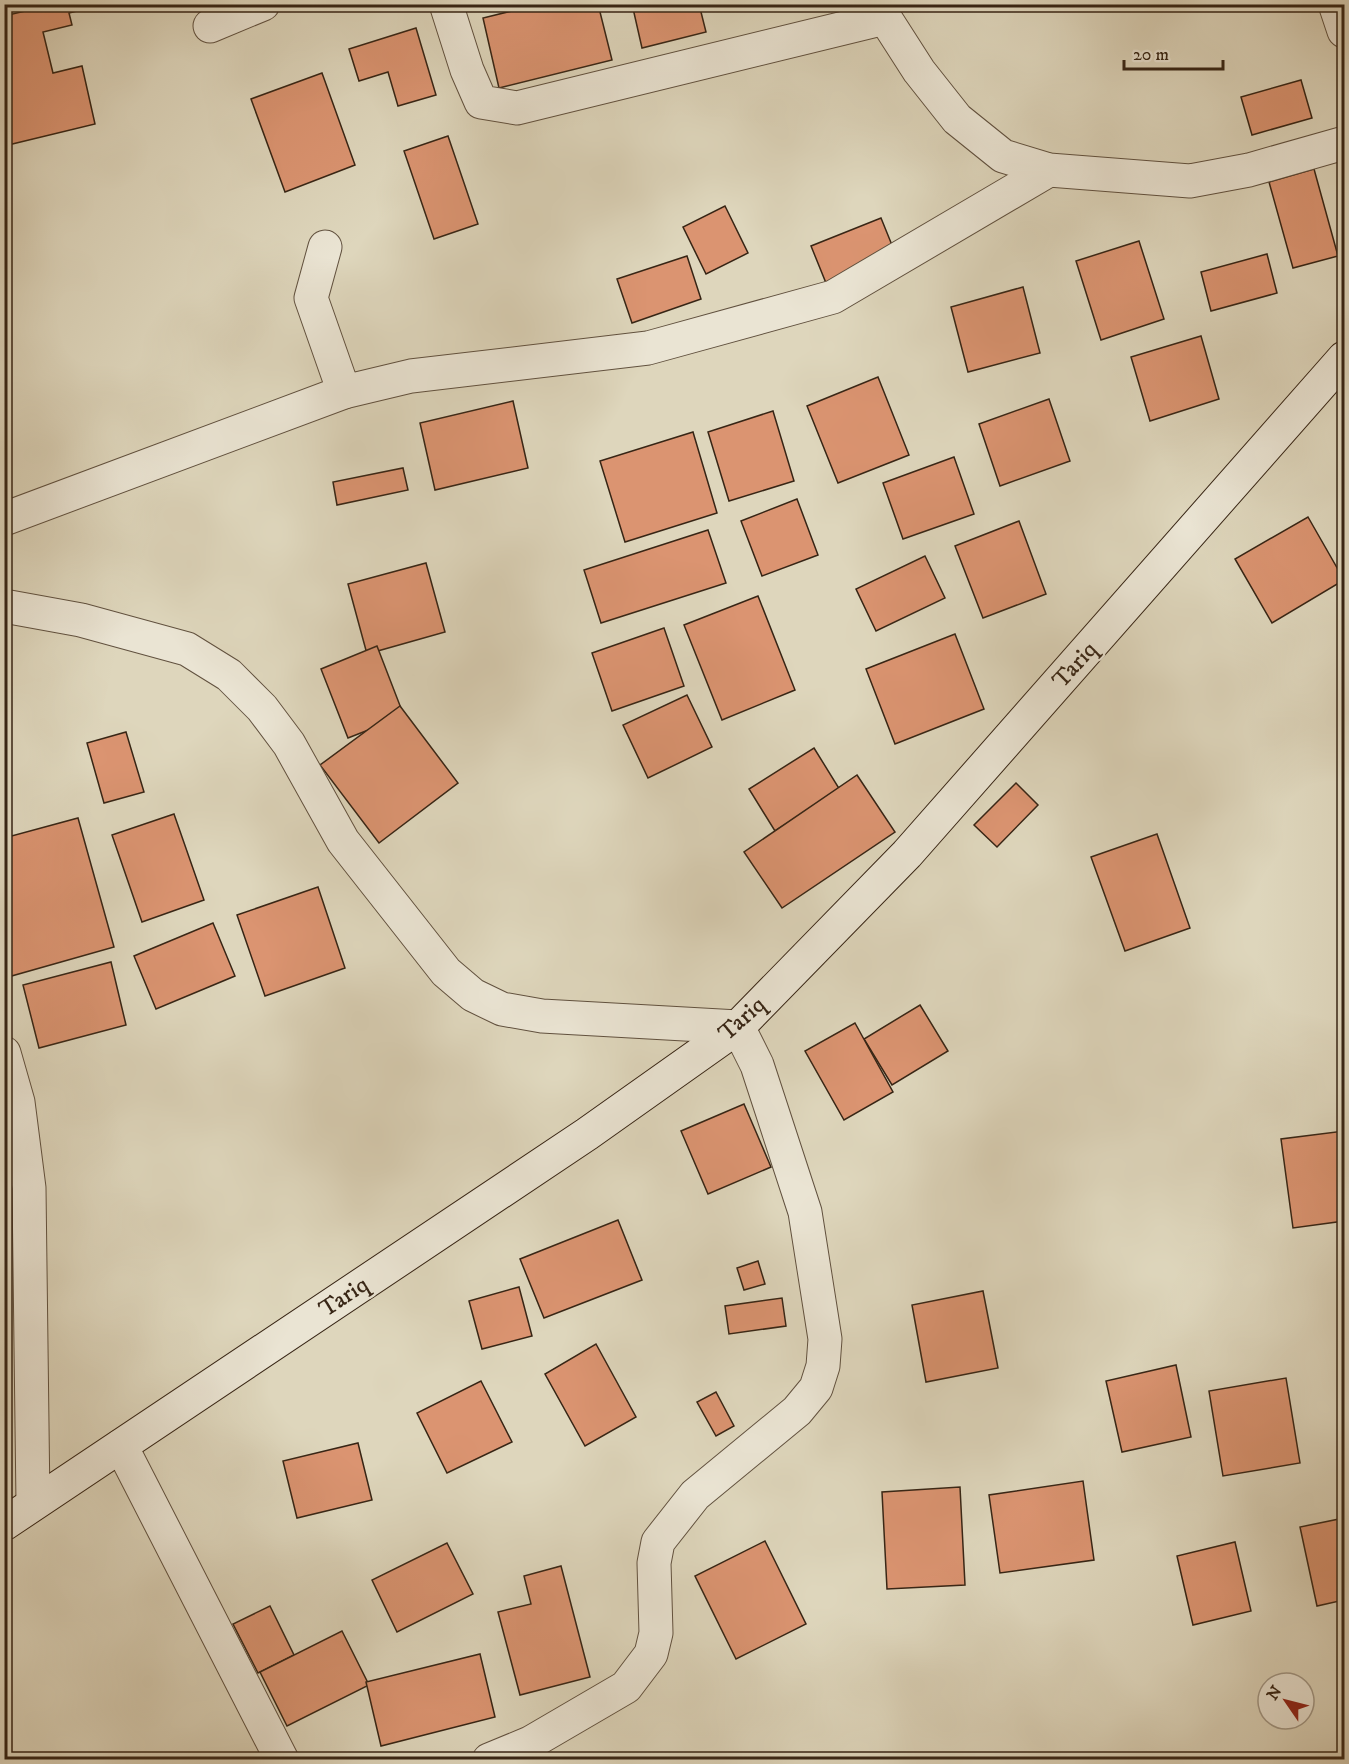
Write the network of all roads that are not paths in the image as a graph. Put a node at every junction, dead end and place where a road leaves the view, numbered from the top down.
1 (263, 4) edge
2 (446, 4) edge
3 (1335, 4) edge
4 (882, 11) edge
5 (210, 26) dead end
6 (1344, 31) edge
7 (1344, 143) edge
8 (1049, 170) junction
9 (325, 247) dead end
10 (1339, 375) edge
11 (344, 392) junction
12 (4, 519) edge
13 (4, 606) edge
14 (738, 1027) junction
15 (4, 1053) edge
16 (121, 1446) junction
17 (33, 1503) junction
18 (4, 1524) edge
19 (282, 1760) edge
20 (489, 1760) edge

1 - 5 street
2 - 4 street
3 - 6 street
4 - 8 street
7 - 8 street
8 - 11 street
9 - 11 street
10 - 14 street, Tariq
11 - 12 street
13 - 14 street
14 - 16 street, Tariq
14 - 20 street
15 - 17 street
16 - 17 street, Tariq
16 - 19 street
17 - 18 street, Tariq

